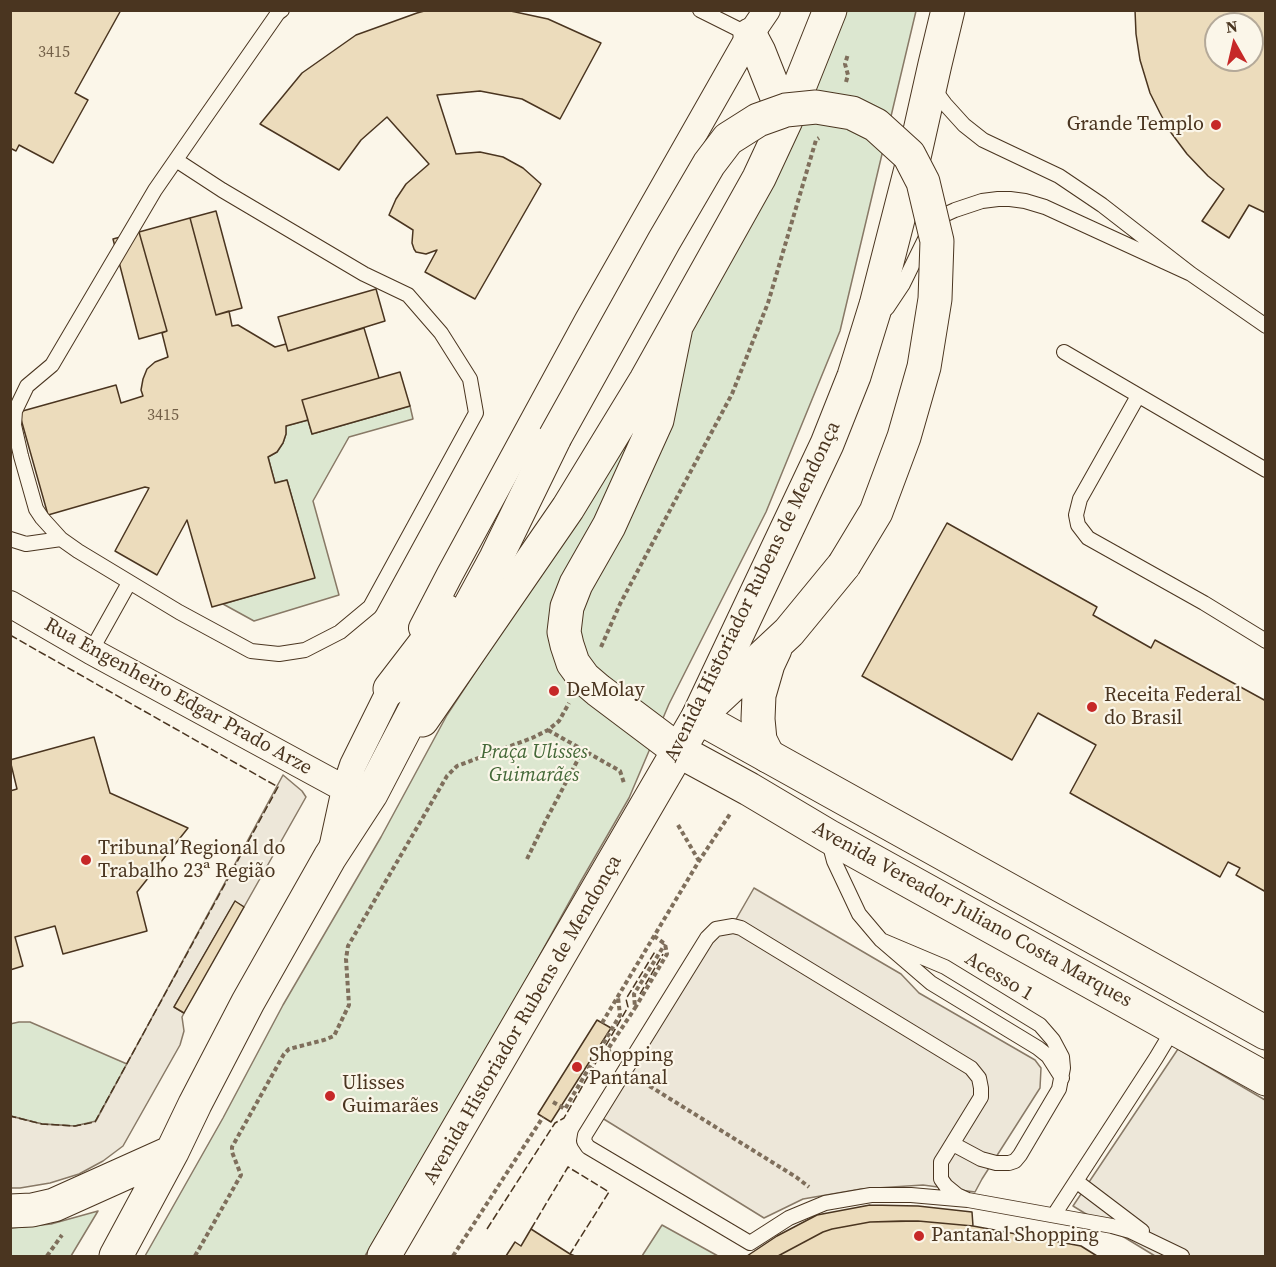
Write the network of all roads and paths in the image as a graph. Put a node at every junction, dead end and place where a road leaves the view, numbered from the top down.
1 (282, 10) edge
2 (700, 10) edge
3 (830, 10) edge
4 (948, 10) edge
5 (758, 23) edge
6 (930, 85) junction
7 (786, 120) junction
8 (176, 160) junction
9 (1191, 274) junction
10 (1266, 326) edge
11 (676, 327) junction
12 (864, 343) junction
13 (1064, 352) dead end
14 (1138, 396) junction
15 (555, 437) junction
16 (1266, 470) edge
17 (10, 539) edge
18 (61, 539) junction
19 (129, 583) junction
20 (10, 604) edge
21 (1266, 641) edge
22 (779, 642) junction
23 (91, 651) junction
24 (390, 689) junction
25 (698, 717) junction
26 (548, 730) dead end
27 (583, 750) junction
28 (679, 751) junction
29 (768, 756) junction
30 (626, 789) dead end
31 (358, 792) junction
32 (733, 810) dead end
33 (678, 825) dead end
34 (828, 836) junction
35 (527, 859) dead end
36 (699, 861) junction
37 (654, 936) junction
38 (881, 940) junction
39 (665, 944) junction
40 (618, 996) junction
41 (602, 1023) dead end
42 (1174, 1028) junction
43 (1266, 1033) edge
44 (1062, 1078) junction
45 (638, 1079) dead end
46 (1266, 1079) edge
47 (553, 1102) dead end
48 (543, 1118) dead end
49 (953, 1144) junction
50 (172, 1152) junction
51 (1076, 1181) junction
52 (815, 1193) dead end
53 (968, 1200) junction
54 (10, 1211) edge
55 (1054, 1215) junction
56 (1163, 1247) junction
57 (116, 1257) edge
58 (384, 1257) edge
59 (453, 1257) edge
60 (1182, 1257) edge

1 - 8 lane
2 - 5 lane
3 - 7 main road
4 - 6 main road, Avenida Historiador Rubens de Mendonça
5 - 7 main road
5 - 24 street
6 - 9 lane
6 - 12 main road, Avenida Historiador Rubens de Mendonça
7 - 11 main road
8 - 18 lane
8 - 19 lane
9 - 10 lane
9 - 12 lane
11 - 28 main road, Avenida Vereador Juliano Costa Marques
11 - 31 main road
12 - 25 main road, Avenida Historiador Rubens de Mendonça
13 - 14 lane
14 - 16 lane
14 - 21 lane
15 - 22 main road, bridge
15 - 24 main road
15 - 31 main road
17 - 18 lane
18 - 19 lane
19 - 23 lane
20 - 23 street, Rua Engenheiro Edgar Prado Arze
22 - 25 main road
22 - 29 main road
23 - 31 street, Rua Engenheiro Edgar Prado Arze
24 - 31 street
25 - 28 main road, Avenida Historiador Rubens de Mendonça
25 - 29 main road, Avenida Vereador Juliano Costa Marques
26 - 27 path
27 - 30 path
27 - 35 path
28 - 34 main road, Avenida Vereador Juliano Costa Marques
28 - 58 main road, Avenida Historiador Rubens de Mendonça
29 - 43 main road, Avenida Vereador Juliano Costa Marques
31 - 50 main road
32 - 36 path
33 - 36 path
34 - 38 lane, Acesso 1
34 - 42 main road, Avenida Vereador Juliano Costa Marques
36 - 37 path
37 - 39 path
37 - 40 path
38 - 44 lane, Acesso 1
38 - 44 lane, Acesso 1
39 - 39 path
40 - 41 path
40 - 47 path
42 - 46 main road, Avenida Vereador Juliano Costa Marques
42 - 51 lane
44 - 49 lane
45 - 52 path
48 - 59 path
49 - 53 lane
49 - 53 lane
50 - 54 main road
50 - 57 main road
51 - 55 lane
51 - 56 lane
53 - 55 lane
55 - 56 lane
56 - 60 lane

